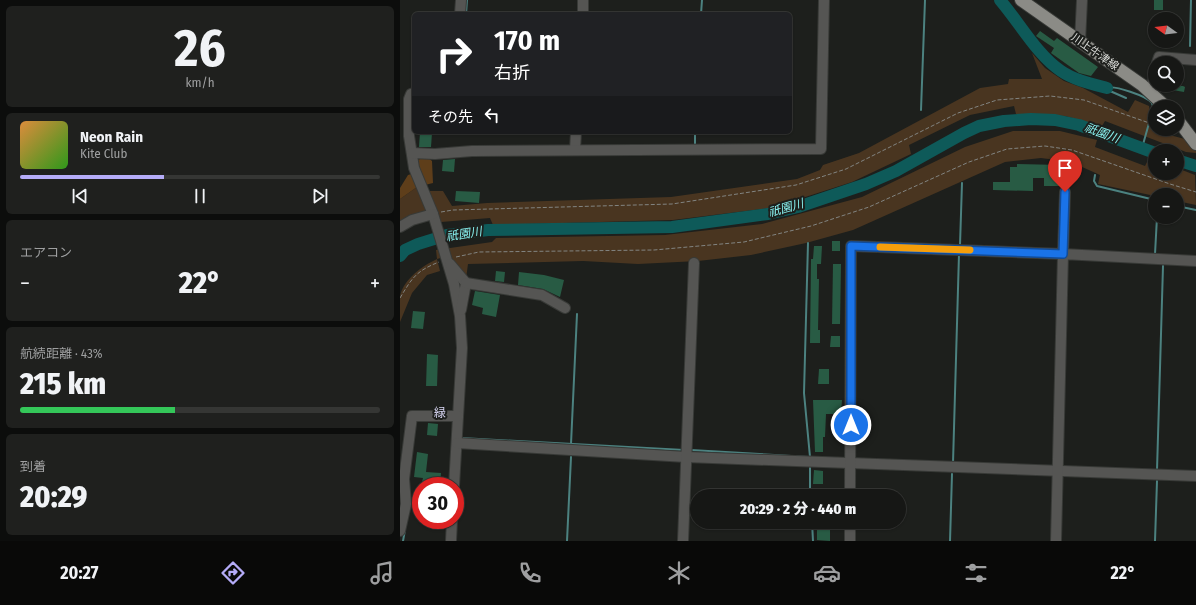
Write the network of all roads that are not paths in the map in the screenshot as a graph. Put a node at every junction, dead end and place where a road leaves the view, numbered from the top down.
1 (461, 0) edge
2 (583, 0) edge
3 (824, 0) edge
4 (1021, 0) edge
5 (1082, 0) edge
6 (460, 12) edge
7 (583, 12) edge
8 (1080, 42) junction
9 (1184, 59) edge
10 (1196, 60) edge
11 (1148, 91) edge
12 (1149, 92) edge
13 (412, 93) edge
14 (1158, 100) edge
15 (1184, 128) edge
16 (576, 134) edge
17 (1194, 141) edge
18 (575, 150) junction
19 (412, 153) junction
20 (1065, 192) dead end
21 (432, 214) junction
22 (400, 216) edge
23 (412, 220) junction
24 (400, 227) edge
25 (1063, 254) junction
26 (446, 260) junction
27 (1196, 261) edge
28 (694, 263) dead end
29 (466, 283) junction
30 (565, 308) dead end
31 (460, 316) junction
32 (458, 416) junction
33 (457, 443) junction
34 (686, 452) junction
35 (851, 460) junction
36 (1058, 467) junction
37 (1196, 476) edge
38 (455, 477) edge
39 (850, 489) edge
40 (401, 525) edge
41 (452, 529) edge
42 (850, 529) edge
43 (451, 541) edge
44 (683, 541) edge
45 (850, 541) edge
46 (1056, 541) edge

1 - 6 street
2 - 7 street
3 - 18 street
4 - 8 main road, 川上牛津線
5 - 8 street
8 - 11 main road, 川上牛津線
9 - 10 street
12 - 14 main road, 川上牛津線
13 - 19 street
15 - 17 main road
16 - 18 street
18 - 19 street
19 - 21 street
20 - 25 street
21 - 23 street
21 - 26 street
22 - 23 street
23 - 24 street
25 - 27 street
25 - 35 street
25 - 36 street
26 - 29 street
26 - 31 street
28 - 34 street
29 - 30 street
29 - 31 street
31 - 32 street
32 - 33 street
32 - 40 street
33 - 34 street
33 - 38 street
34 - 35 street
34 - 44 street
35 - 36 street
35 - 39 street
36 - 37 street
36 - 46 street
41 - 43 street
42 - 45 street

